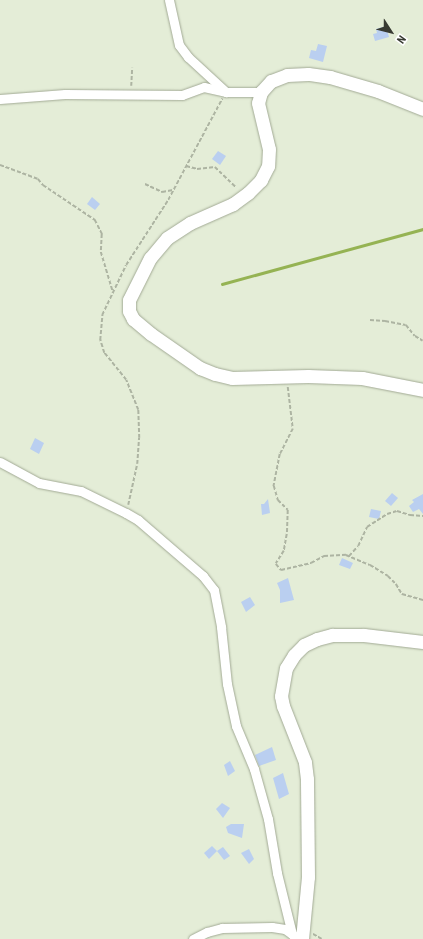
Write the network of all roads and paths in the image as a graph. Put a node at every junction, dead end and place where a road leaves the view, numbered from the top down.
1 (169, 0) edge
2 (132, 68) dead end
3 (226, 92) junction
4 (261, 92) junction
5 (132, 94) junction
6 (0, 100) edge
7 (423, 109) edge
8 (0, 165) edge
9 (186, 166) junction
10 (145, 184) dead end
11 (173, 190) junction
12 (244, 196) junction
13 (113, 292) junction
14 (370, 320) dead end
15 (423, 341) edge
16 (287, 377) junction
17 (423, 390) edge
18 (0, 462) edge
19 (126, 513) junction
20 (423, 516) edge
21 (349, 556) junction
22 (423, 600) edge
23 (423, 642) edge
24 (297, 937) edge
25 (193, 939) edge

1 - 3 street
2 - 5 path
3 - 4 street
3 - 5 street
3 - 9 path
4 - 7 main road
4 - 12 main road
5 - 6 street
8 - 13 path
9 - 11 path
9 - 12 path
10 - 11 path
11 - 13 path
12 - 16 main road
13 - 19 path
14 - 15 path
16 - 17 main road
16 - 21 path
18 - 19 street
19 - 24 street
20 - 21 path
21 - 22 path
23 - 24 main road
24 - 25 street

